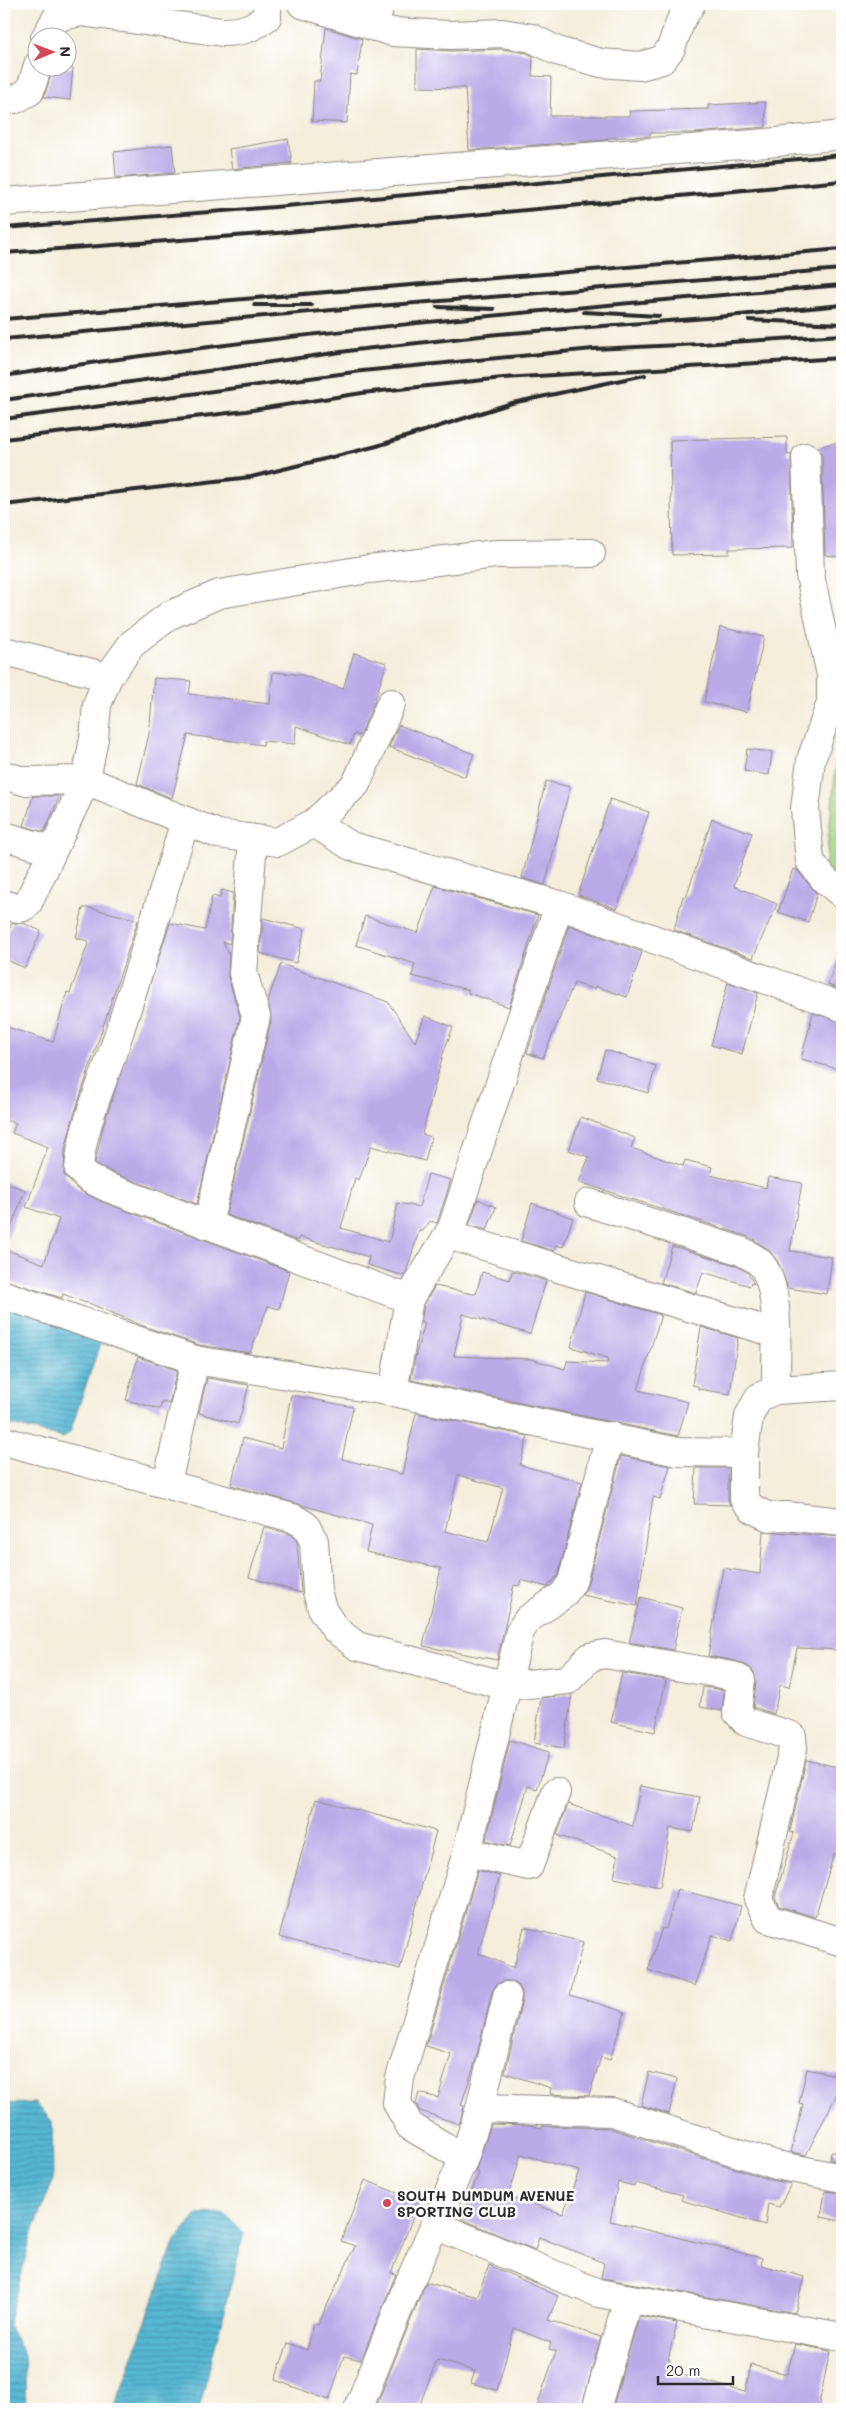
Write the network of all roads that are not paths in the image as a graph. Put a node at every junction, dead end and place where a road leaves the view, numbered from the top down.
1 (302, 4) edge
2 (691, 4) edge
3 (272, 8) edge
4 (377, 15) edge
5 (51, 28) edge
6 (34, 78) edge
7 (4, 99) edge
8 (842, 135) edge
9 (4, 202) edge
10 (806, 457) dead end
11 (591, 553) dead end
12 (4, 651) edge
13 (108, 677) junction
14 (391, 703) dead end
15 (4, 775) edge
16 (86, 780) junction
17 (185, 822) junction
18 (314, 823) junction
19 (4, 836) edge
20 (253, 840) junction
21 (52, 850) junction
22 (842, 894) edge
23 (4, 904) edge
24 (559, 905) junction
25 (842, 1007) edge
26 (589, 1203) dead end
27 (208, 1225) junction
28 (448, 1235) junction
29 (4, 1295) edge
30 (409, 1299) junction
31 (775, 1333) junction
32 (195, 1360) junction
33 (842, 1386) edge
34 (776, 1390) junction
35 (393, 1392) junction
36 (610, 1436) junction
37 (4, 1441) edge
38 (744, 1453) junction
39 (166, 1483) junction
40 (842, 1522) edge
41 (508, 1686) junction
42 (556, 1792) dead end
43 (467, 1852) junction
44 (842, 1942) edge
45 (507, 1996) dead end
46 (480, 2108) junction
47 (464, 2158) junction
48 (842, 2178) edge
49 (434, 2225) junction
50 (628, 2299) junction
51 (842, 2337) edge
52 (358, 2409) edge
53 (596, 2409) edge

1 - 4 street
2 - 4 street
3 - 5 street
6 - 7 street
8 - 9 street
10 - 22 street
11 - 13 street
12 - 13 street
13 - 16 street
14 - 18 street
15 - 16 street
16 - 17 street
16 - 21 street
17 - 20 street
17 - 27 street
18 - 20 street
18 - 24 street
19 - 21 street
20 - 27 street
21 - 23 street
24 - 25 street
24 - 28 street
26 - 31 street
27 - 30 street
28 - 30 street
28 - 31 street
29 - 32 street
30 - 35 street
31 - 34 street
32 - 35 street
32 - 39 street
33 - 34 street
34 - 38 street
35 - 36 street
36 - 38 street
36 - 41 street
37 - 39 street
38 - 40 street
39 - 41 street
41 - 43 street
41 - 44 street
42 - 43 street
43 - 47 street
45 - 46 street
46 - 47 street
46 - 48 street
47 - 49 street
49 - 50 street
49 - 52 street
50 - 51 street
50 - 53 street

